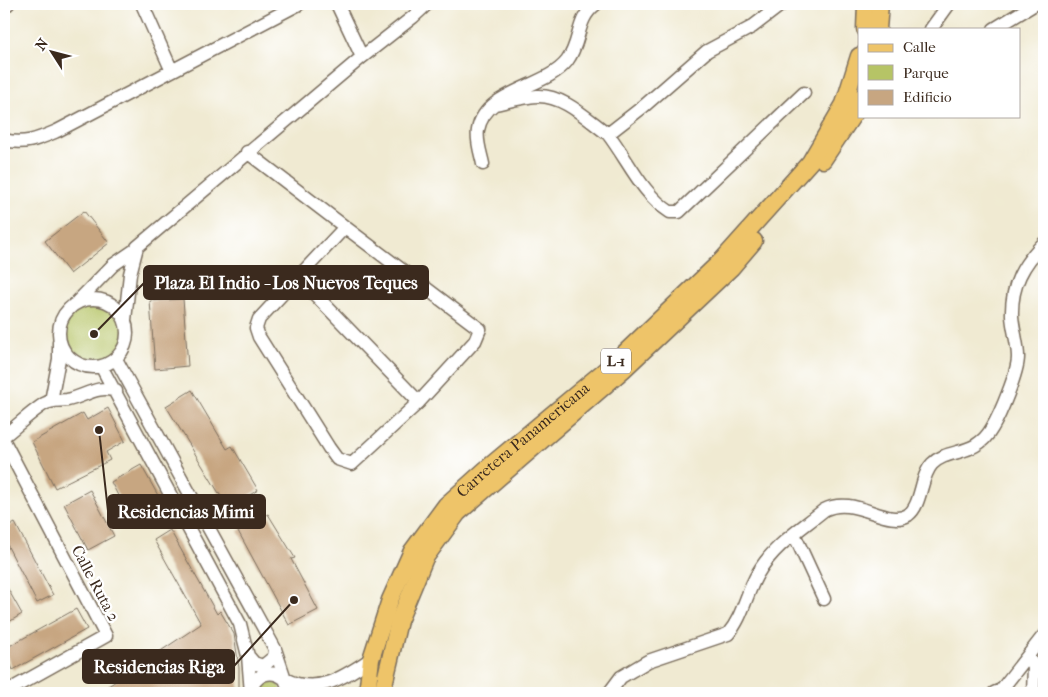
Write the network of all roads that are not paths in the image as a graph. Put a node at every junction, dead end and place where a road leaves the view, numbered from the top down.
1 (8, 4) edge
2 (142, 4) edge
3 (299, 4) edge
4 (337, 4) edge
5 (426, 4) edge
6 (596, 4) edge
7 (782, 4) edge
8 (866, 4) edge
9 (880, 4) edge
10 (949, 4) edge
11 (1035, 4) edge
12 (4, 8) edge
13 (865, 28) edge
14 (878, 28) edge
15 (932, 28) edge
16 (996, 28) edge
17 (362, 56) junction
18 (858, 59) edge
19 (171, 69) junction
20 (804, 93) dead end
21 (858, 102) edge
22 (495, 104) junction
23 (608, 134) junction
24 (4, 140) edge
25 (247, 152) junction
26 (483, 164) dead end
27 (345, 227) junction
28 (1044, 243) edge
29 (135, 250) junction
30 (299, 278) junction
31 (74, 305) junction
32 (125, 320) junction
33 (59, 330) junction
34 (116, 359) junction
35 (101, 366) junction
36 (116, 391) junction
37 (419, 402) junction
38 (47, 403) junction
39 (4, 436) edge
40 (4, 442) edge
41 (794, 534) junction
42 (824, 599) dead end
43 (1044, 635) edge
44 (275, 649) junction
45 (248, 656) junction
46 (1028, 657) junction
47 (371, 659) junction
48 (285, 679) junction
49 (251, 692) edge
50 (4, 693) edge
51 (290, 693) edge
52 (366, 693) edge
53 (382, 693) edge
54 (609, 693) edge
55 (994, 693) edge
56 (1033, 693) edge

1 - 12 street
2 - 19 street
3 - 19 street
4 - 17 street
5 - 17 street
6 - 22 street
7 - 23 street
8 - 13 main road
9 - 14 main road
10 - 15 street
11 - 16 street
17 - 25 street
18 - 47 main road, Carretera Panamericana / L-1
19 - 24 street
20 - 23 street
21 - 53 main road, Carretera Panamericana / L-1
22 - 23 street
22 - 26 street
25 - 27 street
25 - 29 street
27 - 30 street
27 - 37 street
28 - 41 street
29 - 31 street
29 - 32 street
30 - 37 street
30 - 37 street
31 - 32 street
31 - 33 street
32 - 34 street
33 - 35 street
33 - 38 street
34 - 35 street
34 - 44 street
35 - 36 street
36 - 38 street
36 - 45 street
38 - 39 street
40 - 50 street, Calle Ruta 2
41 - 42 street
41 - 54 street
43 - 46 street
44 - 45 street
44 - 48 street
45 - 49 street
46 - 55 street
46 - 56 street
47 - 48 street
47 - 52 main road, Carretera Panamericana / L-1
48 - 49 street
48 - 51 street

